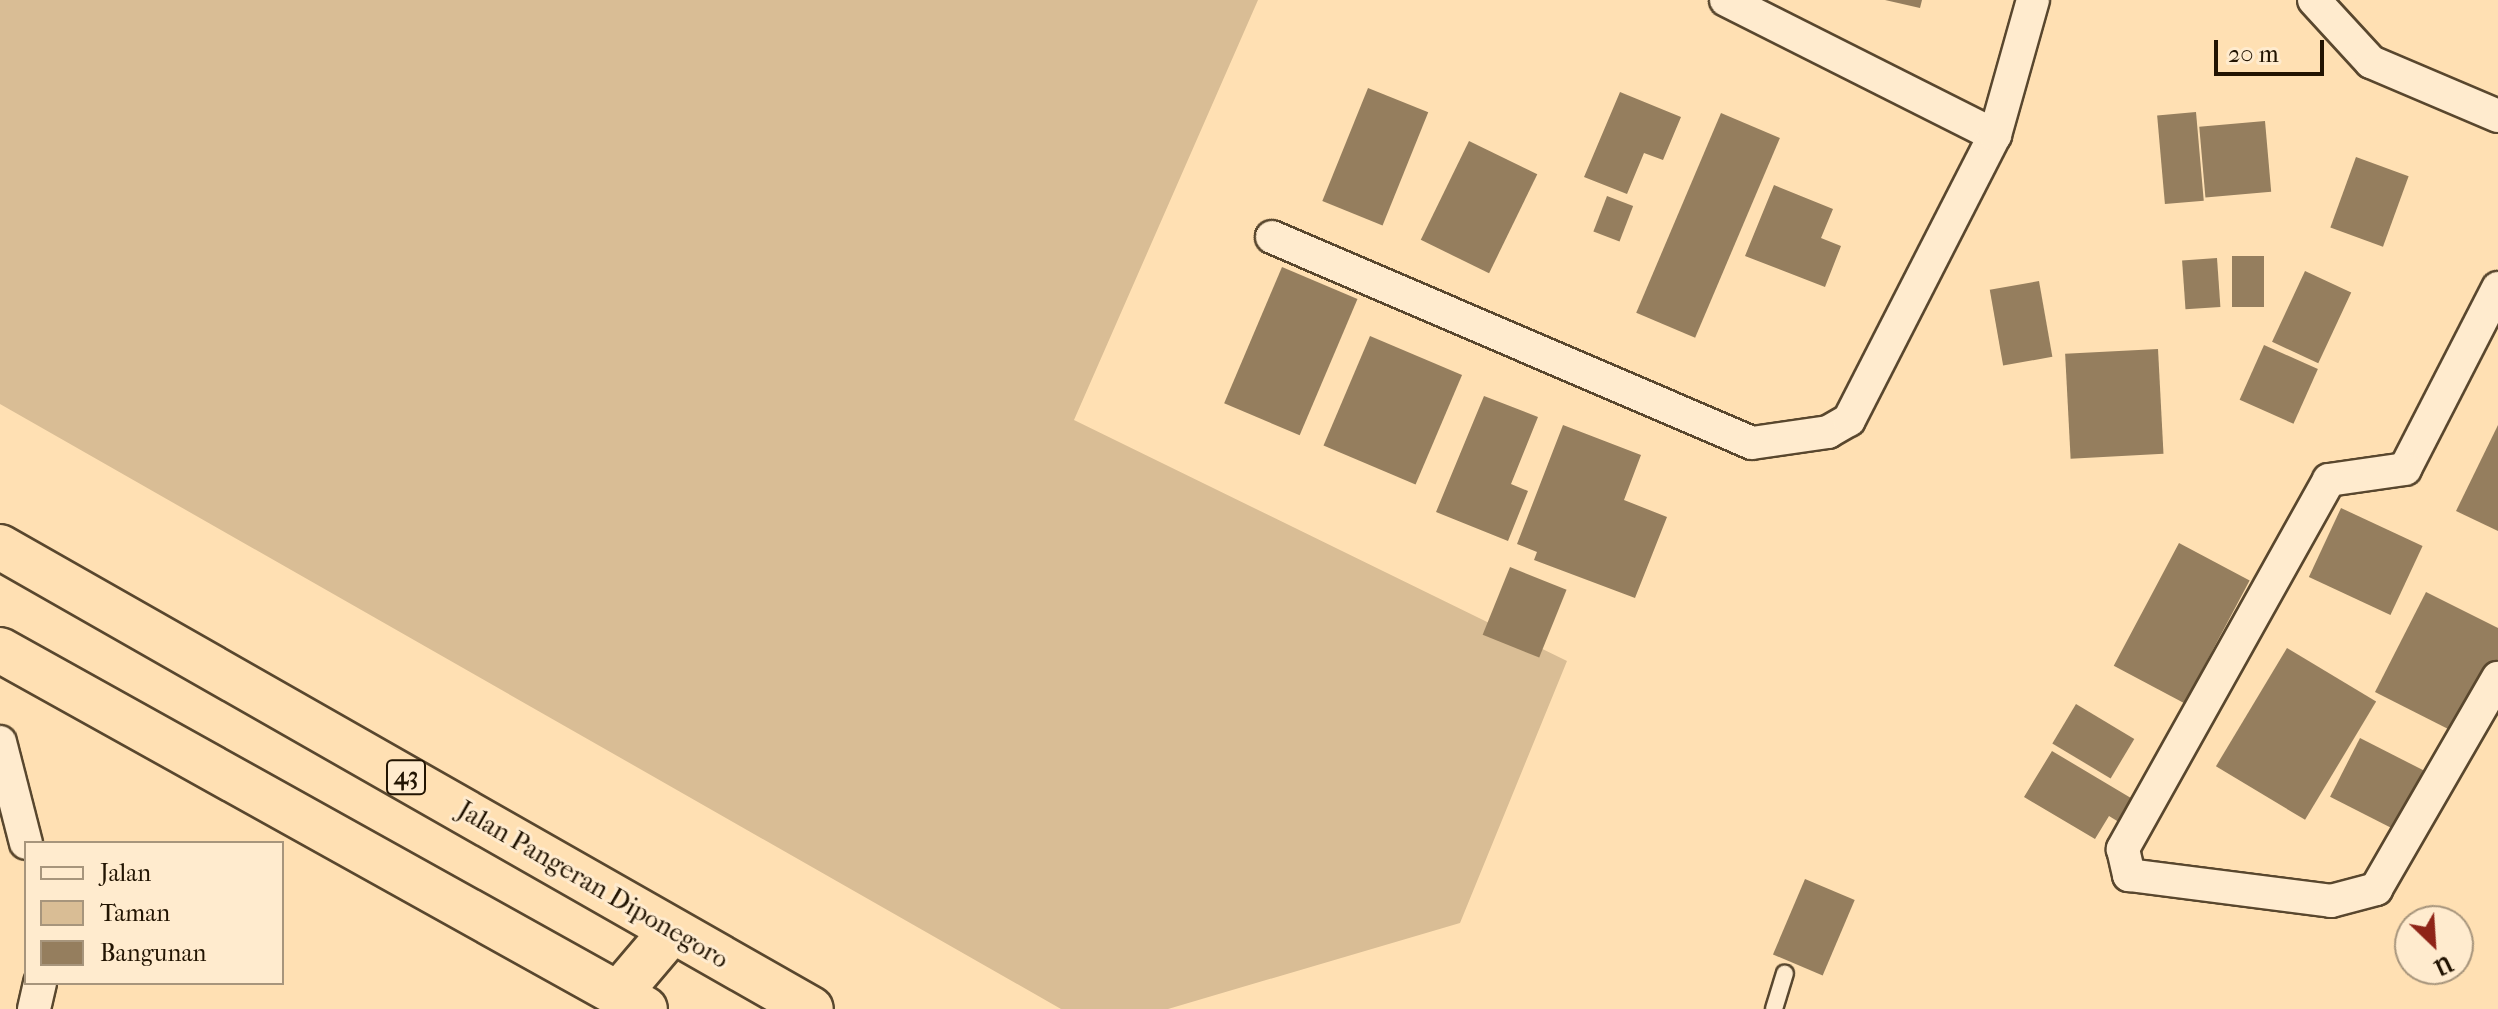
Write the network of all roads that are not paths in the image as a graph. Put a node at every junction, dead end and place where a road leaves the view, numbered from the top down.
1 (1726, 0) edge
2 (2033, 0) edge
3 (2314, 0) edge
4 (2498, 116) edge
5 (1995, 135) junction
6 (1272, 237) dead end
7 (2498, 288) edge
8 (0, 547) edge
9 (0, 650) edge
10 (2498, 678) edge
11 (0, 742) edge
12 (25, 841) edge
13 (671, 932) junction
14 (1785, 974) dead end
15 (40, 985) edge
16 (632, 1001) edge
17 (34, 1009) edge
18 (811, 1009) edge
19 (1774, 1009) edge

1 - 5 street
2 - 5 street
3 - 4 street
5 - 6 street
7 - 10 street
8 - 13 highway, Jalan Pangeran Diponegoro / 43
9 - 16 highway
11 - 12 street
13 - 16 highway
13 - 18 highway, Jalan Pangeran Diponegoro / 43
14 - 19 lane
15 - 17 street

